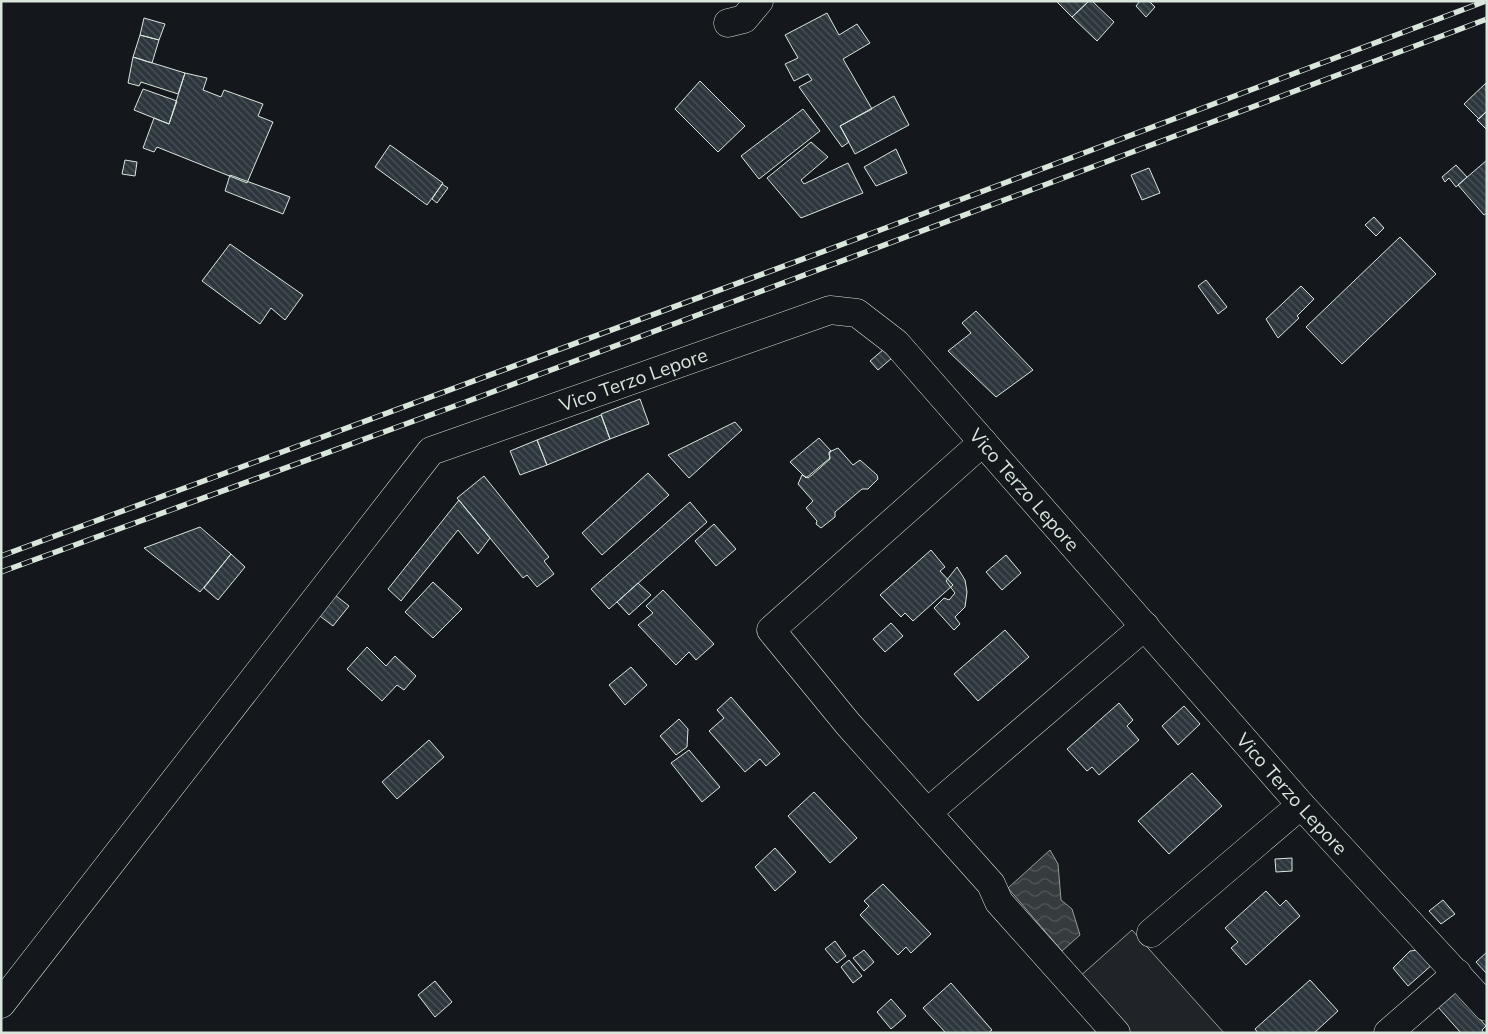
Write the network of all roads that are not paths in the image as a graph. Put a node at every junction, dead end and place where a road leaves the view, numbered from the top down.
1 (760, 1) edge
2 (728, 22) dead end
3 (983, 442) junction
4 (1145, 626) junction
5 (1301, 805) junction
6 (928, 812) junction
7 (1151, 933) dead end
8 (1457, 973) junction
9 (1, 1004) edge
10 (1487, 1007) edge
11 (1116, 1033) edge
12 (1388, 1033) edge

1 - 2 street
3 - 4 street, Vico Terzo Lepore
3 - 6 street
3 - 9 street, Vico Terzo Lepore
4 - 5 street, Vico Terzo Lepore
4 - 6 street
5 - 7 street
5 - 8 street, Vico Terzo Lepore
6 - 11 street
8 - 10 street, Vico Terzo Lepore
8 - 12 street

